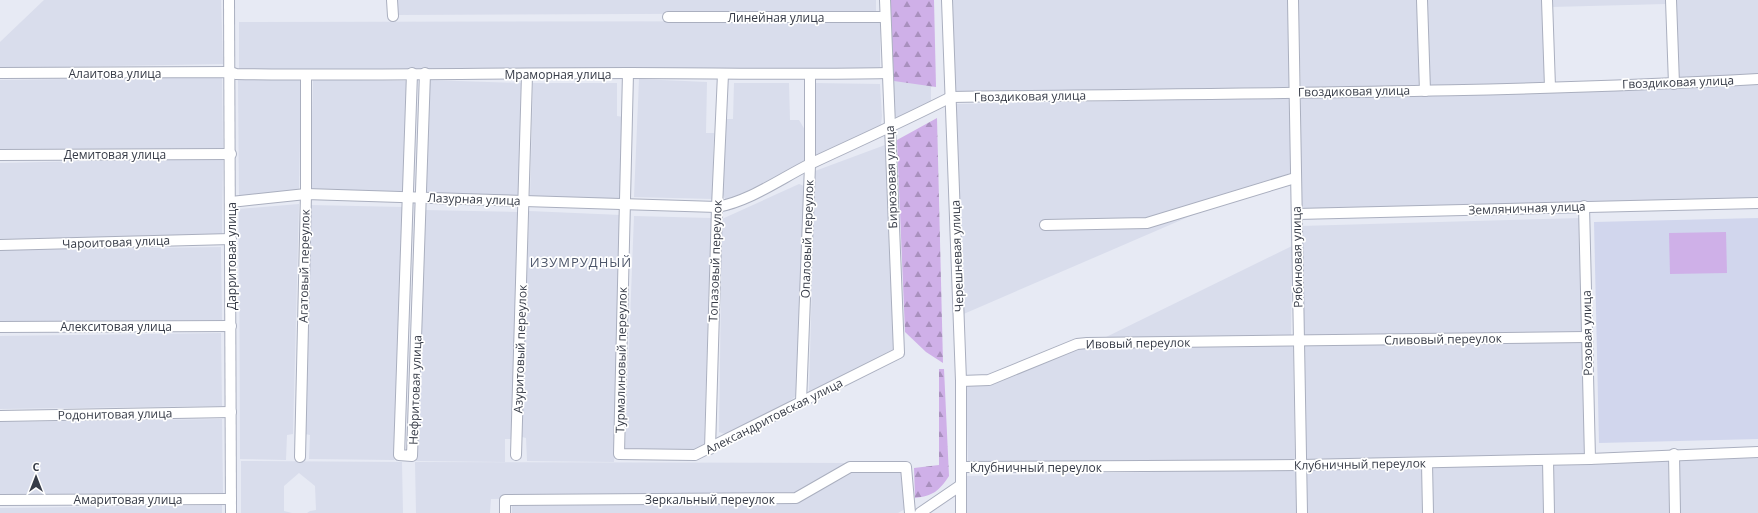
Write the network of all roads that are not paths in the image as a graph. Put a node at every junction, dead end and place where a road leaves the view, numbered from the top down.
1 (229, 0) edge
2 (392, 0) edge
3 (885, 0) edge
4 (947, 0) edge
5 (1293, 0) edge
6 (1422, 0) edge
7 (1547, 0) edge
8 (1671, 0) edge
9 (392, 16) dead end
10 (668, 17) dead end
11 (885, 17) junction
12 (230, 72) junction
13 (0, 73) edge
14 (412, 73) junction
15 (425, 73) junction
16 (628, 73) junction
17 (887, 73) junction
18 (723, 74) junction
19 (306, 75) junction
20 (527, 75) junction
21 (810, 75) junction
22 (1758, 79) edge
23 (1674, 84) junction
24 (1550, 87) junction
25 (1425, 90) junction
26 (1296, 92) junction
27 (951, 97) junction
28 (889, 129) junction
29 (231, 154) junction
30 (0, 155) edge
31 (810, 165) junction
32 (1295, 178) junction
33 (306, 194) junction
34 (408, 196) junction
35 (421, 197) junction
36 (525, 201) junction
37 (231, 202) junction
38 (1758, 203) edge
39 (625, 204) junction
40 (1584, 206) junction
41 (717, 207) junction
42 (1297, 214) junction
43 (1045, 225) dead end
44 (231, 239) junction
45 (0, 245) edge
46 (231, 326) junction
47 (0, 327) edge
48 (1587, 337) junction
49 (1298, 341) junction
50 (899, 353) joint
51 (961, 380) junction
52 (801, 402) junction
53 (231, 412) junction
54 (0, 416) edge
55 (710, 448) junction
56 (1758, 452) edge
57 (619, 454) joint
58 (1674, 454) junction
59 (516, 455) dead end
60 (300, 457) dead end
61 (1590, 459) junction
62 (1548, 460) junction
63 (1427, 463) junction
64 (1301, 465) junction
65 (962, 467) junction
66 (961, 485) junction
67 (231, 499) junction
68 (0, 500) edge
69 (231, 513) edge
70 (505, 513) edge
71 (910, 513) edge
72 (920, 513) edge
73 (961, 513) edge
74 (1302, 513) edge
75 (1428, 513) edge
76 (1549, 513) edge
77 (1675, 513) edge

1 - 12 street, Дарритовая улица
2 - 9 street
3 - 11 street, Бирюзовая улица
4 - 27 street, Черешневая улица
5 - 26 street, Рябиновая улица
6 - 25 street
7 - 24 street
8 - 23 street
10 - 11 street, Линейная улица
11 - 17 street, Бирюзовая улица
12 - 13 street, Алаитова улица
12 - 19 street, Мраморная улица
12 - 29 street, Дарритовая улица
14 - 15 street, Мраморная улица
14 - 19 street, Мраморная улица
14 - 34 street, Нефритовая улица
15 - 20 street, Мраморная улица
15 - 35 street, Нефритовая улица
16 - 18 street, Мраморная улица
16 - 20 street, Мраморная улица
16 - 39 street, Турмалиновый переулок
17 - 21 street, Мраморная улица
17 - 28 street, Бирюзовая улица
18 - 21 street, Мраморная улица
18 - 41 street, Топазовый переулок
19 - 33 street, Агатовый переулок
20 - 36 street, Азуритовый переулок
21 - 31 street, Опаловый переулок
22 - 23 street, Гвоздиковая улица
23 - 24 street, Гвоздиковая улица
24 - 25 street, Гвоздиковая улица
25 - 26 street, Гвоздиковая улица
26 - 27 street, Гвоздиковая улица
26 - 32 street, Рябиновая улица
27 - 28 street, Лазурная улица
27 - 51 street, Черешневая улица
28 - 31 street, Лазурная улица
28 - 50 street, Бирюзовая улица
29 - 30 street, Демитовая улица
29 - 37 street, Дарритовая улица
31 - 41 street, Лазурная улица
31 - 52 street, Опаловый переулок
32 - 42 street, Рябиновая улица
32 - 43 street
33 - 34 street, Лазурная улица
33 - 37 street, Лазурная улица
33 - 60 street, Агатовый переулок
34 - 35 street, Лазурная улица
34 - 35 street, Нефритовая улица
35 - 36 street, Лазурная улица
36 - 39 street, Лазурная улица
36 - 59 street, Азуритовый переулок
37 - 44 street, Дарритовая улица
38 - 40 street, Земляничная улица
39 - 41 street, Лазурная улица
39 - 57 street, Турмалиновый переулок
40 - 42 street, Земляничная улица
40 - 48 street, Розовая улица
41 - 55 street, Топазовый переулок
42 - 49 street, Рябиновая улица
44 - 45 street, Чароитовая улица
44 - 46 street, Дарритовая улица
46 - 47 street, Алекситовая улица
46 - 53 street, Дарритовая улица
48 - 49 street, Сливовый переулок
48 - 61 street, Розовая улица
49 - 51 street, Ивовый переулок
49 - 64 street, Рябиновая улица
50 - 52 street, Александритовская улица
51 - 65 street, Черешневая улица
52 - 55 street, Александритовская улица
53 - 54 street, Родонитовая улица
53 - 67 street, Дарритовая улица
55 - 57 street, Александритовская улица
56 - 58 street, Клубничный переулок
58 - 61 street, Клубничный переулок
58 - 77 street
61 - 62 street, Клубничный переулок
62 - 63 street, Клубничный переулок
62 - 76 street
63 - 64 street, Клубничный переулок
63 - 75 street
64 - 65 street, Клубничный переулок
64 - 74 street, Рябиновая улица
65 - 66 street, Черешневая улица
66 - 72 street
66 - 73 street, Черешневая улица
67 - 68 street, Амаритовая улица
67 - 69 street, Дарритовая улица
70 - 71 street, Зеркальный переулок

